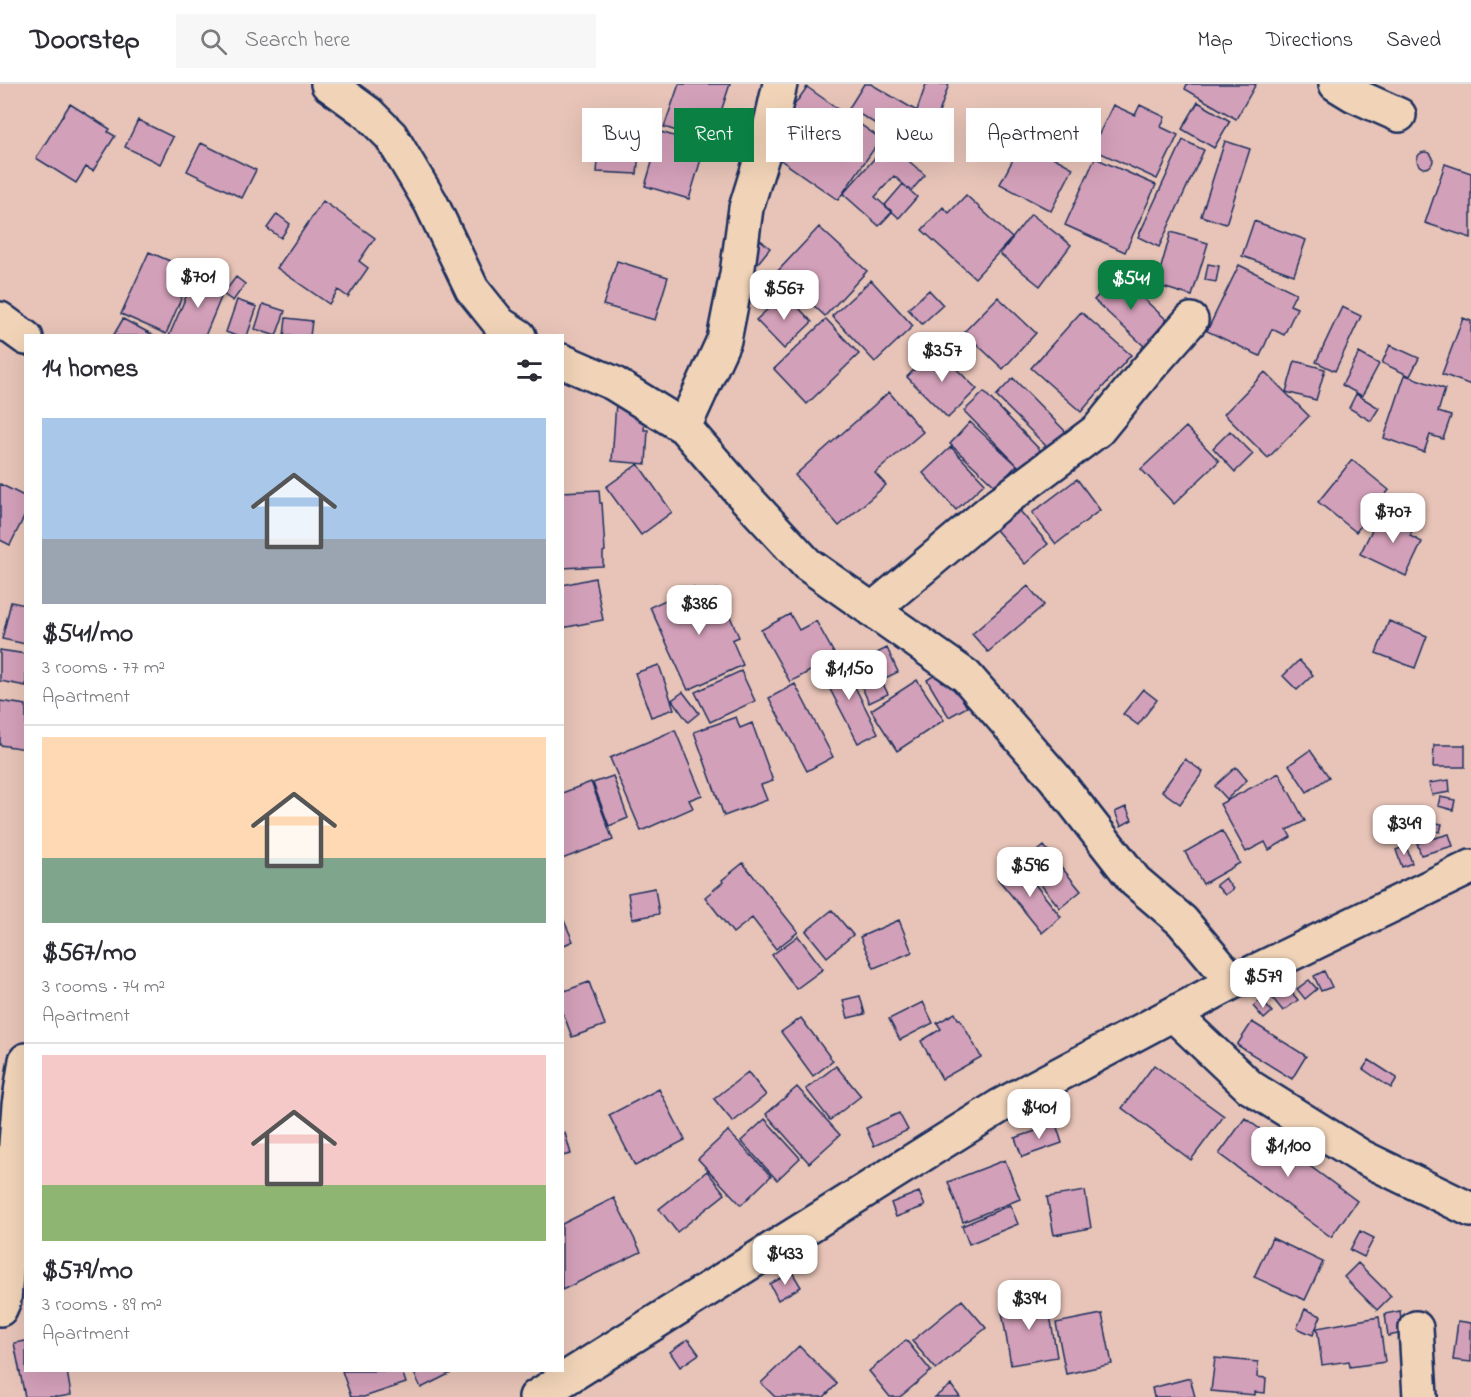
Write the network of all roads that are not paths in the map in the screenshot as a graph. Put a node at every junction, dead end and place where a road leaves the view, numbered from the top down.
1 (328, 84) edge
2 (780, 84) edge
3 (1336, 84) edge
4 (1399, 116) dead end
5 (0, 319) edge
6 (1191, 320) dead end
7 (516, 334) edge
8 (24, 337) edge
9 (564, 362) edge
10 (684, 427) junction
11 (872, 610) junction
12 (1471, 867) edge
13 (1233, 982) junction
14 (1173, 1014) junction
15 (24, 1073) edge
16 (1471, 1210) edge
17 (0, 1309) edge
18 (1416, 1328) dead end
19 (536, 1397) edge
20 (1420, 1397) edge

1 - 7 street
2 - 10 street
3 - 4 street
5 - 8 street
6 - 11 street
9 - 10 street
10 - 11 street
11 - 13 street
12 - 13 street
13 - 14 street
14 - 16 street
14 - 19 street
15 - 17 street
18 - 20 street

